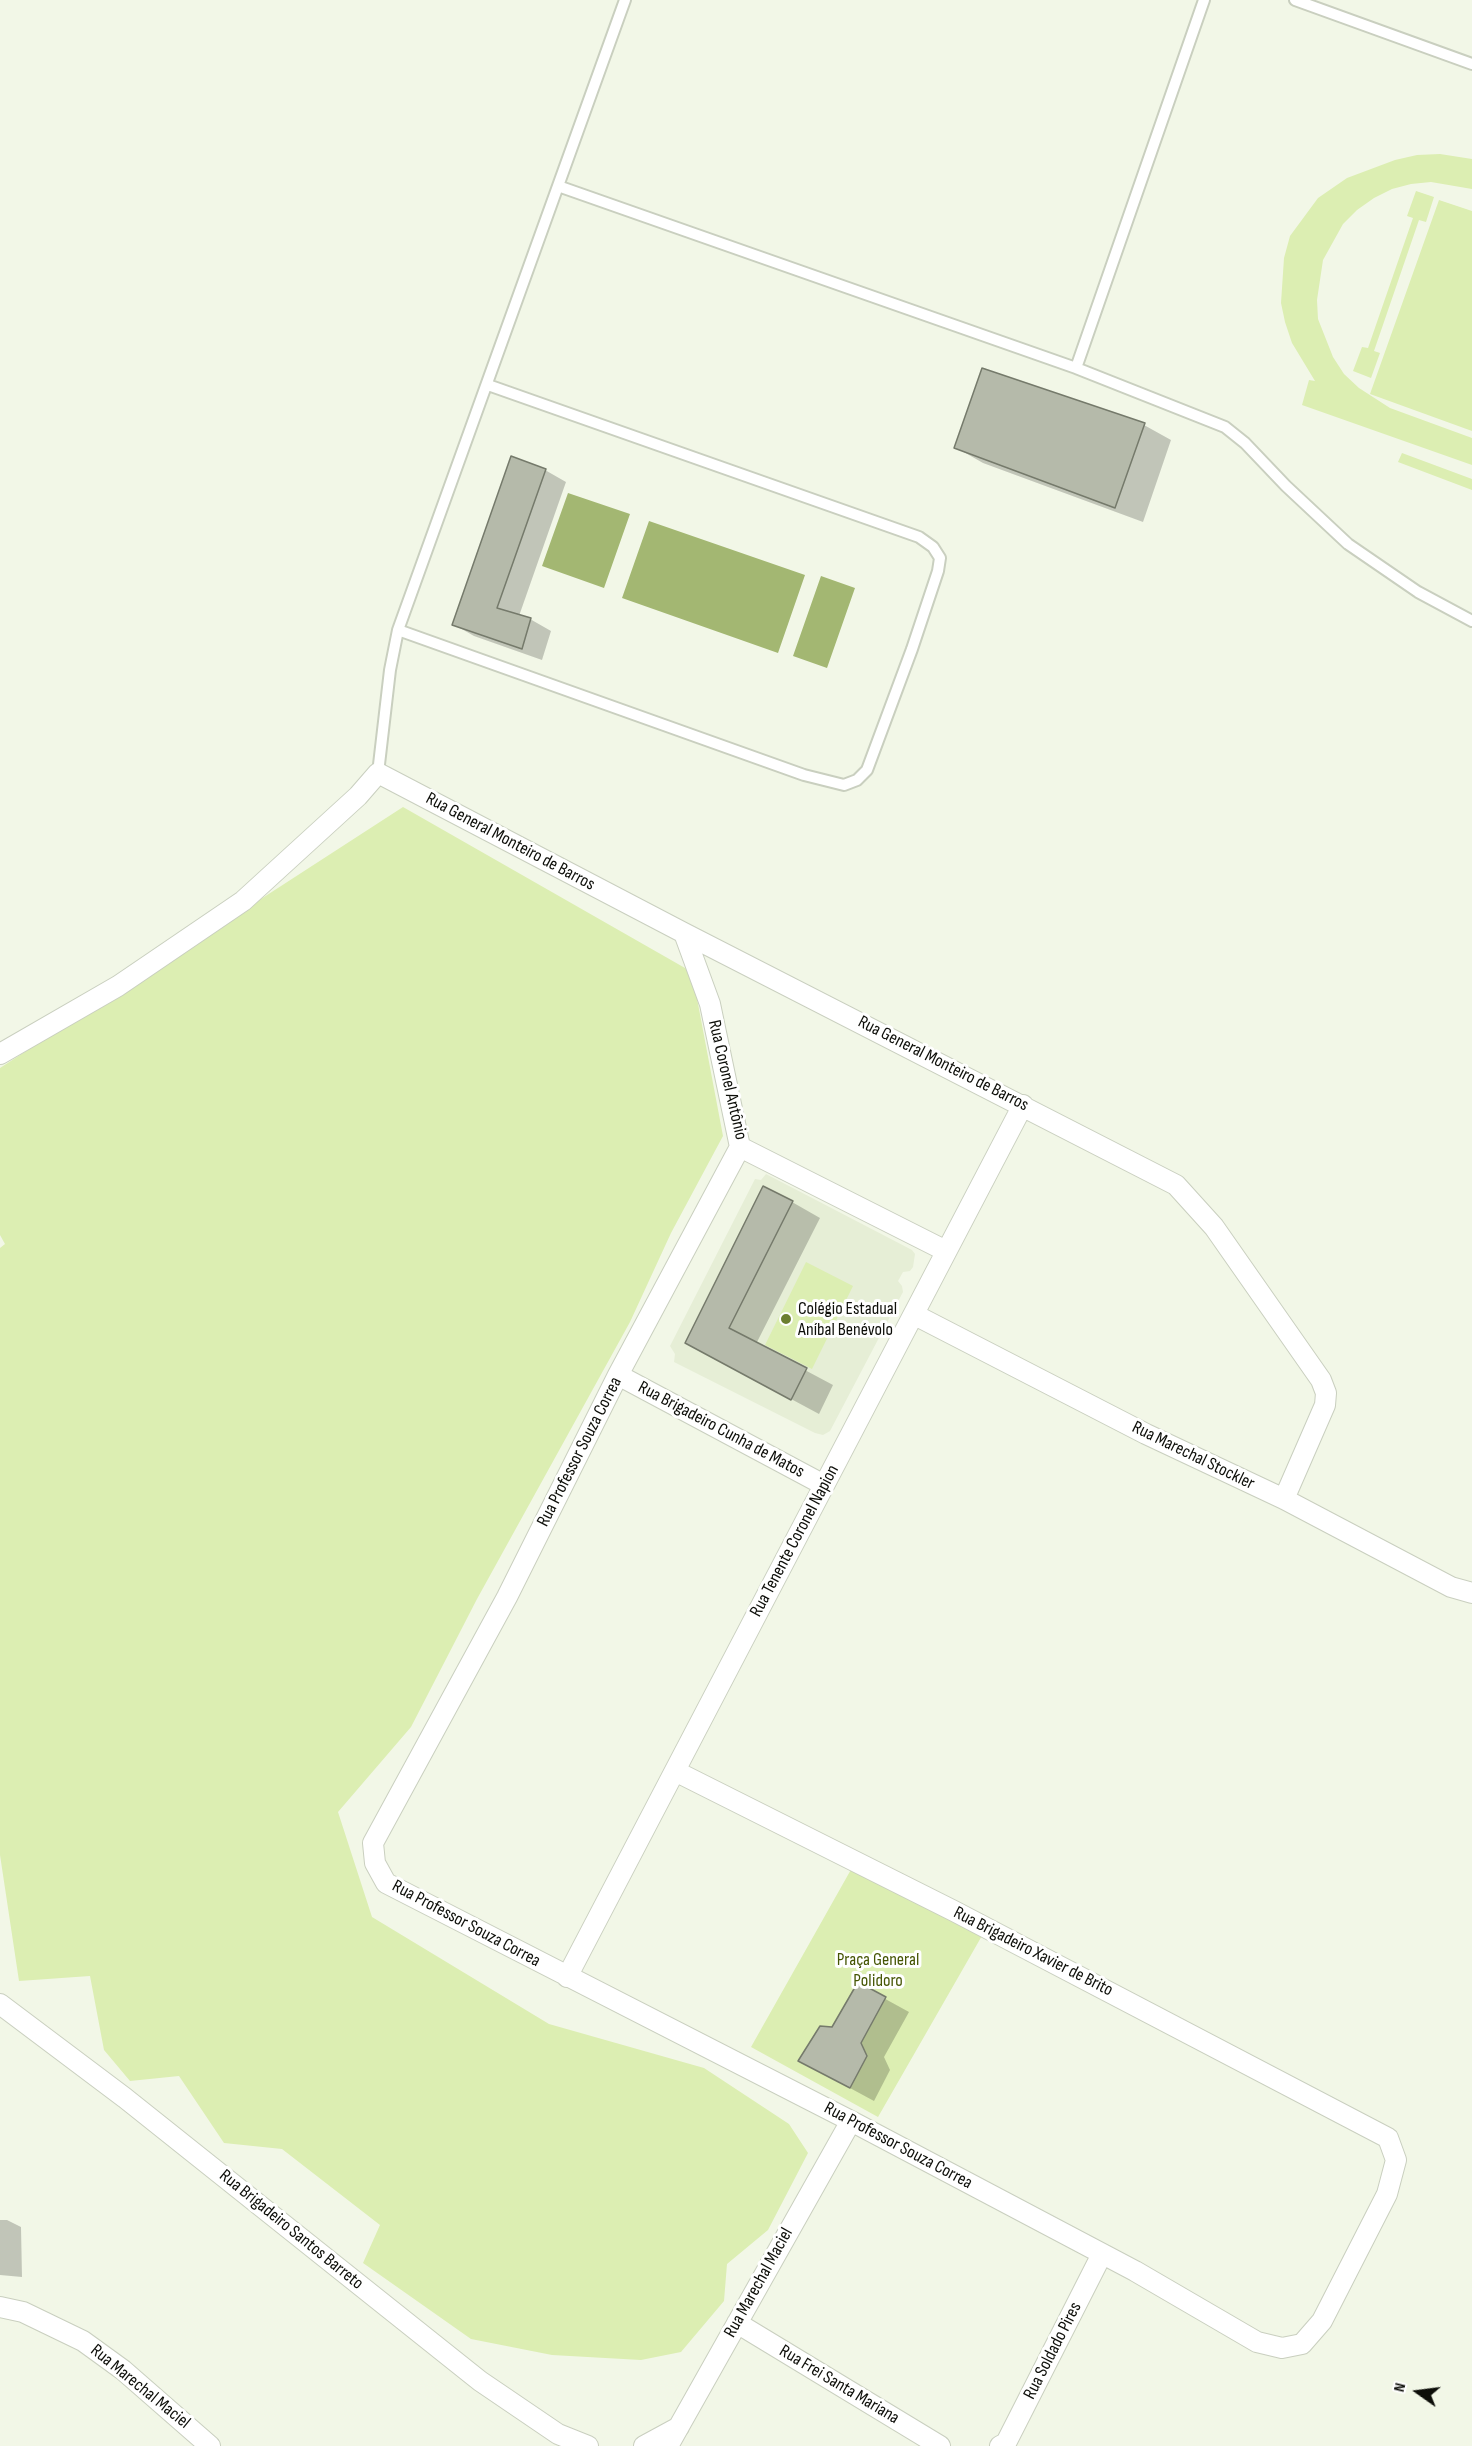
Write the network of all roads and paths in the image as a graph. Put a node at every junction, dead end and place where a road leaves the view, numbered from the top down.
1 (625, 0) edge
2 (1203, 0) edge
3 (1295, 0) edge
4 (1472, 64) edge
5 (558, 186) junction
6 (1076, 368) junction
7 (488, 385) junction
8 (1472, 621) edge
9 (398, 630) junction
10 (378, 773) junction
11 (684, 933) junction
12 (0, 1054) edge
13 (1023, 1105) junction
14 (740, 1147) junction
15 (946, 1251) junction
16 (915, 1315) junction
17 (618, 1375) junction
18 (824, 1485) junction
19 (1284, 1499) junction
20 (1472, 1593) edge
21 (675, 1771) junction
22 (567, 1977) junction
23 (0, 2004) edge
24 (851, 2121) junction
25 (1102, 2254) junction
26 (0, 2307) edge
27 (737, 2323) junction
28 (1282, 2348) joint
29 (680, 2427) junction
30 (210, 2446) edge
31 (588, 2446) edge
32 (644, 2446) edge
33 (668, 2446) edge
34 (940, 2446) edge
35 (1000, 2446) edge

1 - 5 lane
2 - 6 lane
3 - 4 lane
5 - 6 lane
5 - 7 lane
6 - 8 lane
7 - 9 lane
7 - 9 lane
9 - 10 lane
10 - 11 street, Rua General Monteiro de Barros
10 - 12 street
11 - 13 street, Rua General Monteiro de Barros
11 - 14 street, Rua Coronel Antônio
13 - 15 street, Rua Tenente Coronel Napion
13 - 19 street, Rua General Monteiro de Barros
14 - 15 street, Rua Coronel Antônio
14 - 17 street, Rua Professor Souza Correa
15 - 16 street, Rua Tenente Coronel Napion
16 - 18 street, Rua Tenente Coronel Napion
16 - 19 street, Rua Marechal Stockler
17 - 18 street, Rua Brigadeiro Cunha de Matos
17 - 22 street, Rua Professor Souza Correa
18 - 21 street, Rua Tenente Coronel Napion
19 - 20 street, Rua Marechal Stockler
21 - 22 street, Rua Tenente Coronel Napion
21 - 28 street, Rua Brigadeiro Xavier de Brito
22 - 24 street, Rua Professor Souza Correa
23 - 31 street, Rua Brigadeiro Santos Barreto
24 - 25 street, Rua Professor Souza Correa
24 - 27 street, Rua Marechal Maciel
25 - 28 street, Rua Professor Souza Correa
25 - 35 street, Rua Soldado Pires
26 - 30 street, Rua Marechal Maciel
27 - 29 street, Rua Marechal Maciel
27 - 34 street, Rua Frei Santa Mariana
29 - 32 street
29 - 33 street, Rua Marechal Maciel

